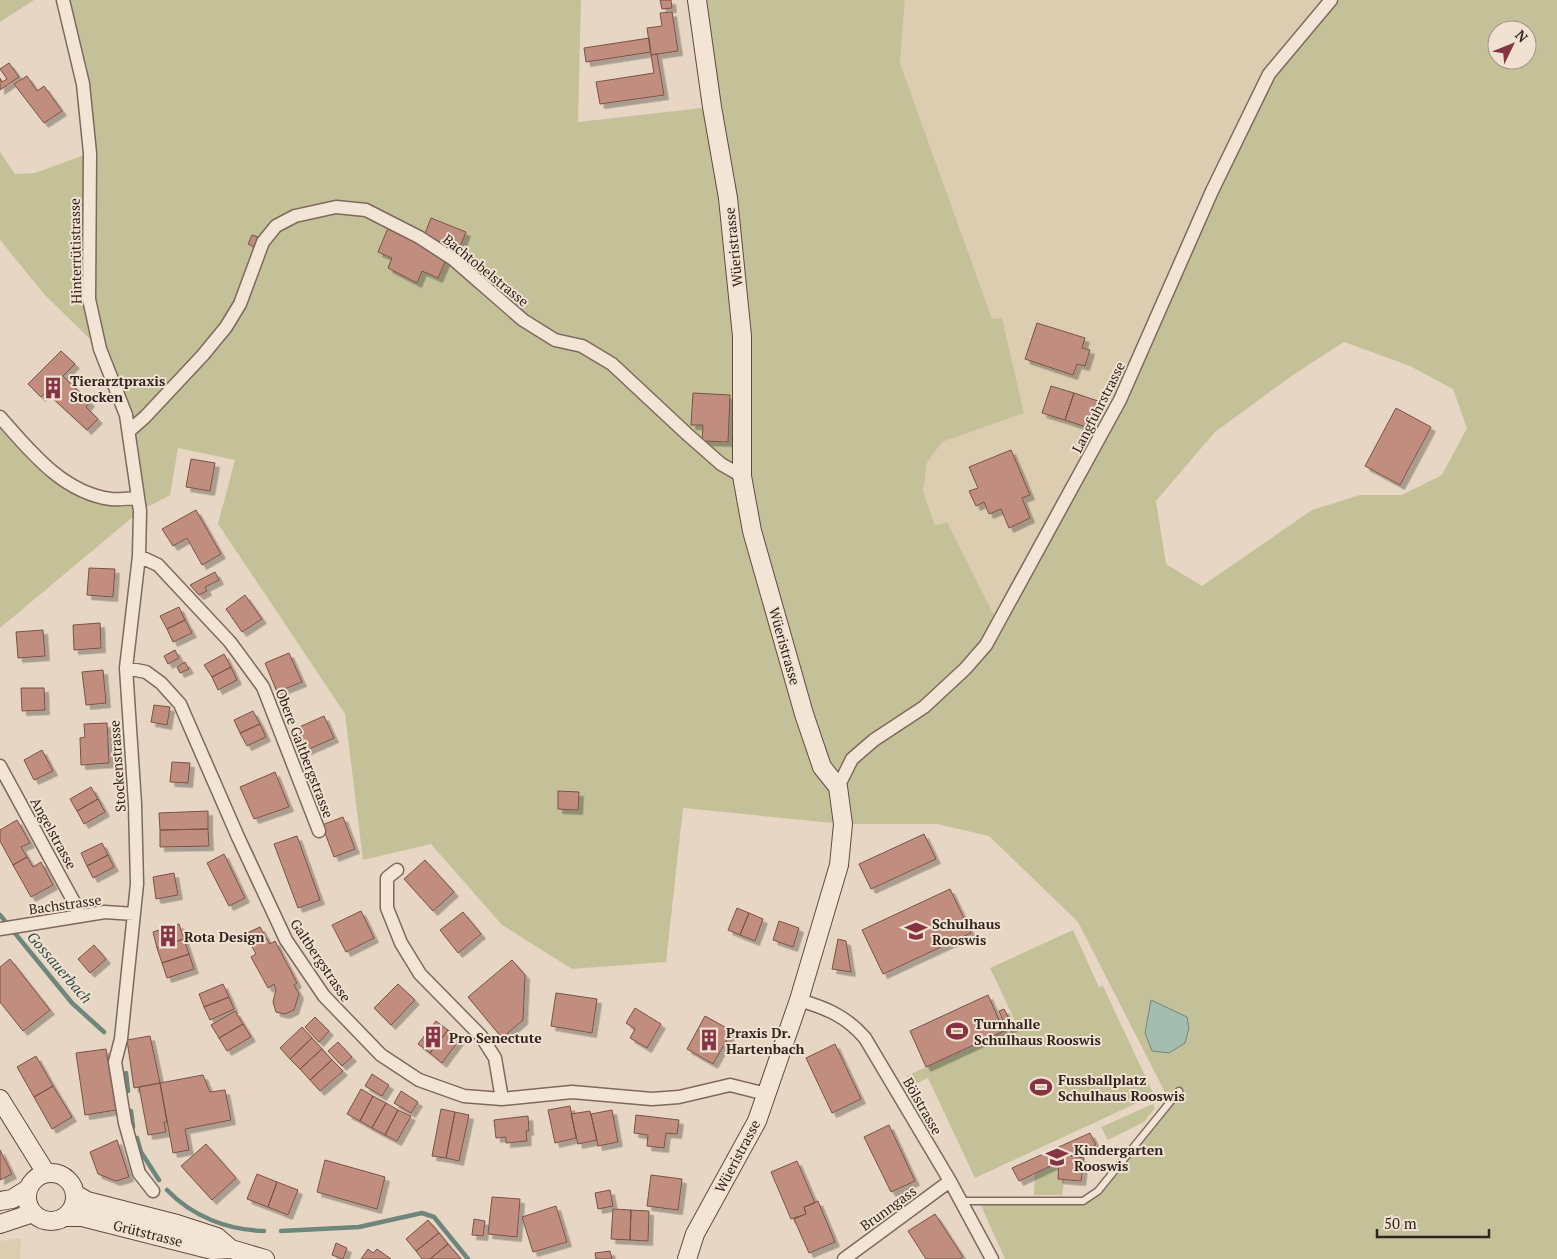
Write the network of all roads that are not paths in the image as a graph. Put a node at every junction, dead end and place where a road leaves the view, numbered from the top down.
1 (63, 0) edge
2 (697, 0) edge
3 (1331, 0) edge
4 (0, 418) edge
5 (130, 430) junction
6 (742, 476) junction
7 (138, 498) junction
8 (139, 556) junction
9 (126, 668) junction
10 (0, 766) edge
11 (838, 787) junction
12 (319, 831) dead end
13 (397, 870) dead end
14 (134, 914) junction
15 (78, 916) junction
16 (0, 929) edge
17 (798, 1000) junction
18 (1179, 1091) dead end
19 (766, 1094) junction
20 (0, 1099) edge
21 (502, 1099) junction
22 (46, 1174) junction
23 (950, 1181) junction
24 (28, 1189) junction
25 (153, 1191) dead end
26 (75, 1194) junction
27 (0, 1201) edge
28 (962, 1201) junction
29 (33, 1213) junction
30 (64, 1217) junction
31 (0, 1224) edge
32 (230, 1254) edge
33 (265, 1259) edge
34 (687, 1259) edge
35 (844, 1259) edge
36 (992, 1259) edge

1 - 5 street, Hinterrütistrasse
2 - 6 street, Wüeristrasse
3 - 11 street, Langfuhrstrasse
4 - 7 street
5 - 6 street, Bachtobelstrasse
5 - 7 street, Hinterrütistrasse
6 - 11 street, Wüeristrasse
7 - 8 street, Stockenstrasse
8 - 9 street, Stockenstrasse
8 - 12 street, Obere Galtbergstrasse
9 - 14 street, Stockenstrasse
9 - 21 street, Galtbergstrasse
10 - 15 street, Angelstrasse
11 - 17 street, Wüeristrasse
13 - 21 street
14 - 15 street, Bachstrasse
14 - 25 street, Stockenstrasse
15 - 16 street, Bachstrasse
17 - 19 street, Wüeristrasse
17 - 23 street, Bölstrasse
18 - 28 lane
19 - 21 street, Galtbergstrasse
19 - 34 street, Wüeristrasse
20 - 22 street
22 - 24 street
22 - 26 street
23 - 28 street, Bölstrasse
23 - 35 street, Brunngass
24 - 27 street
24 - 29 street
26 - 30 street
26 - 32 street, Grütstrasse
28 - 36 street, Bölstrasse
29 - 30 street
29 - 31 street
30 - 32 street, Grütstrasse
32 - 33 street, Grütstrasse

